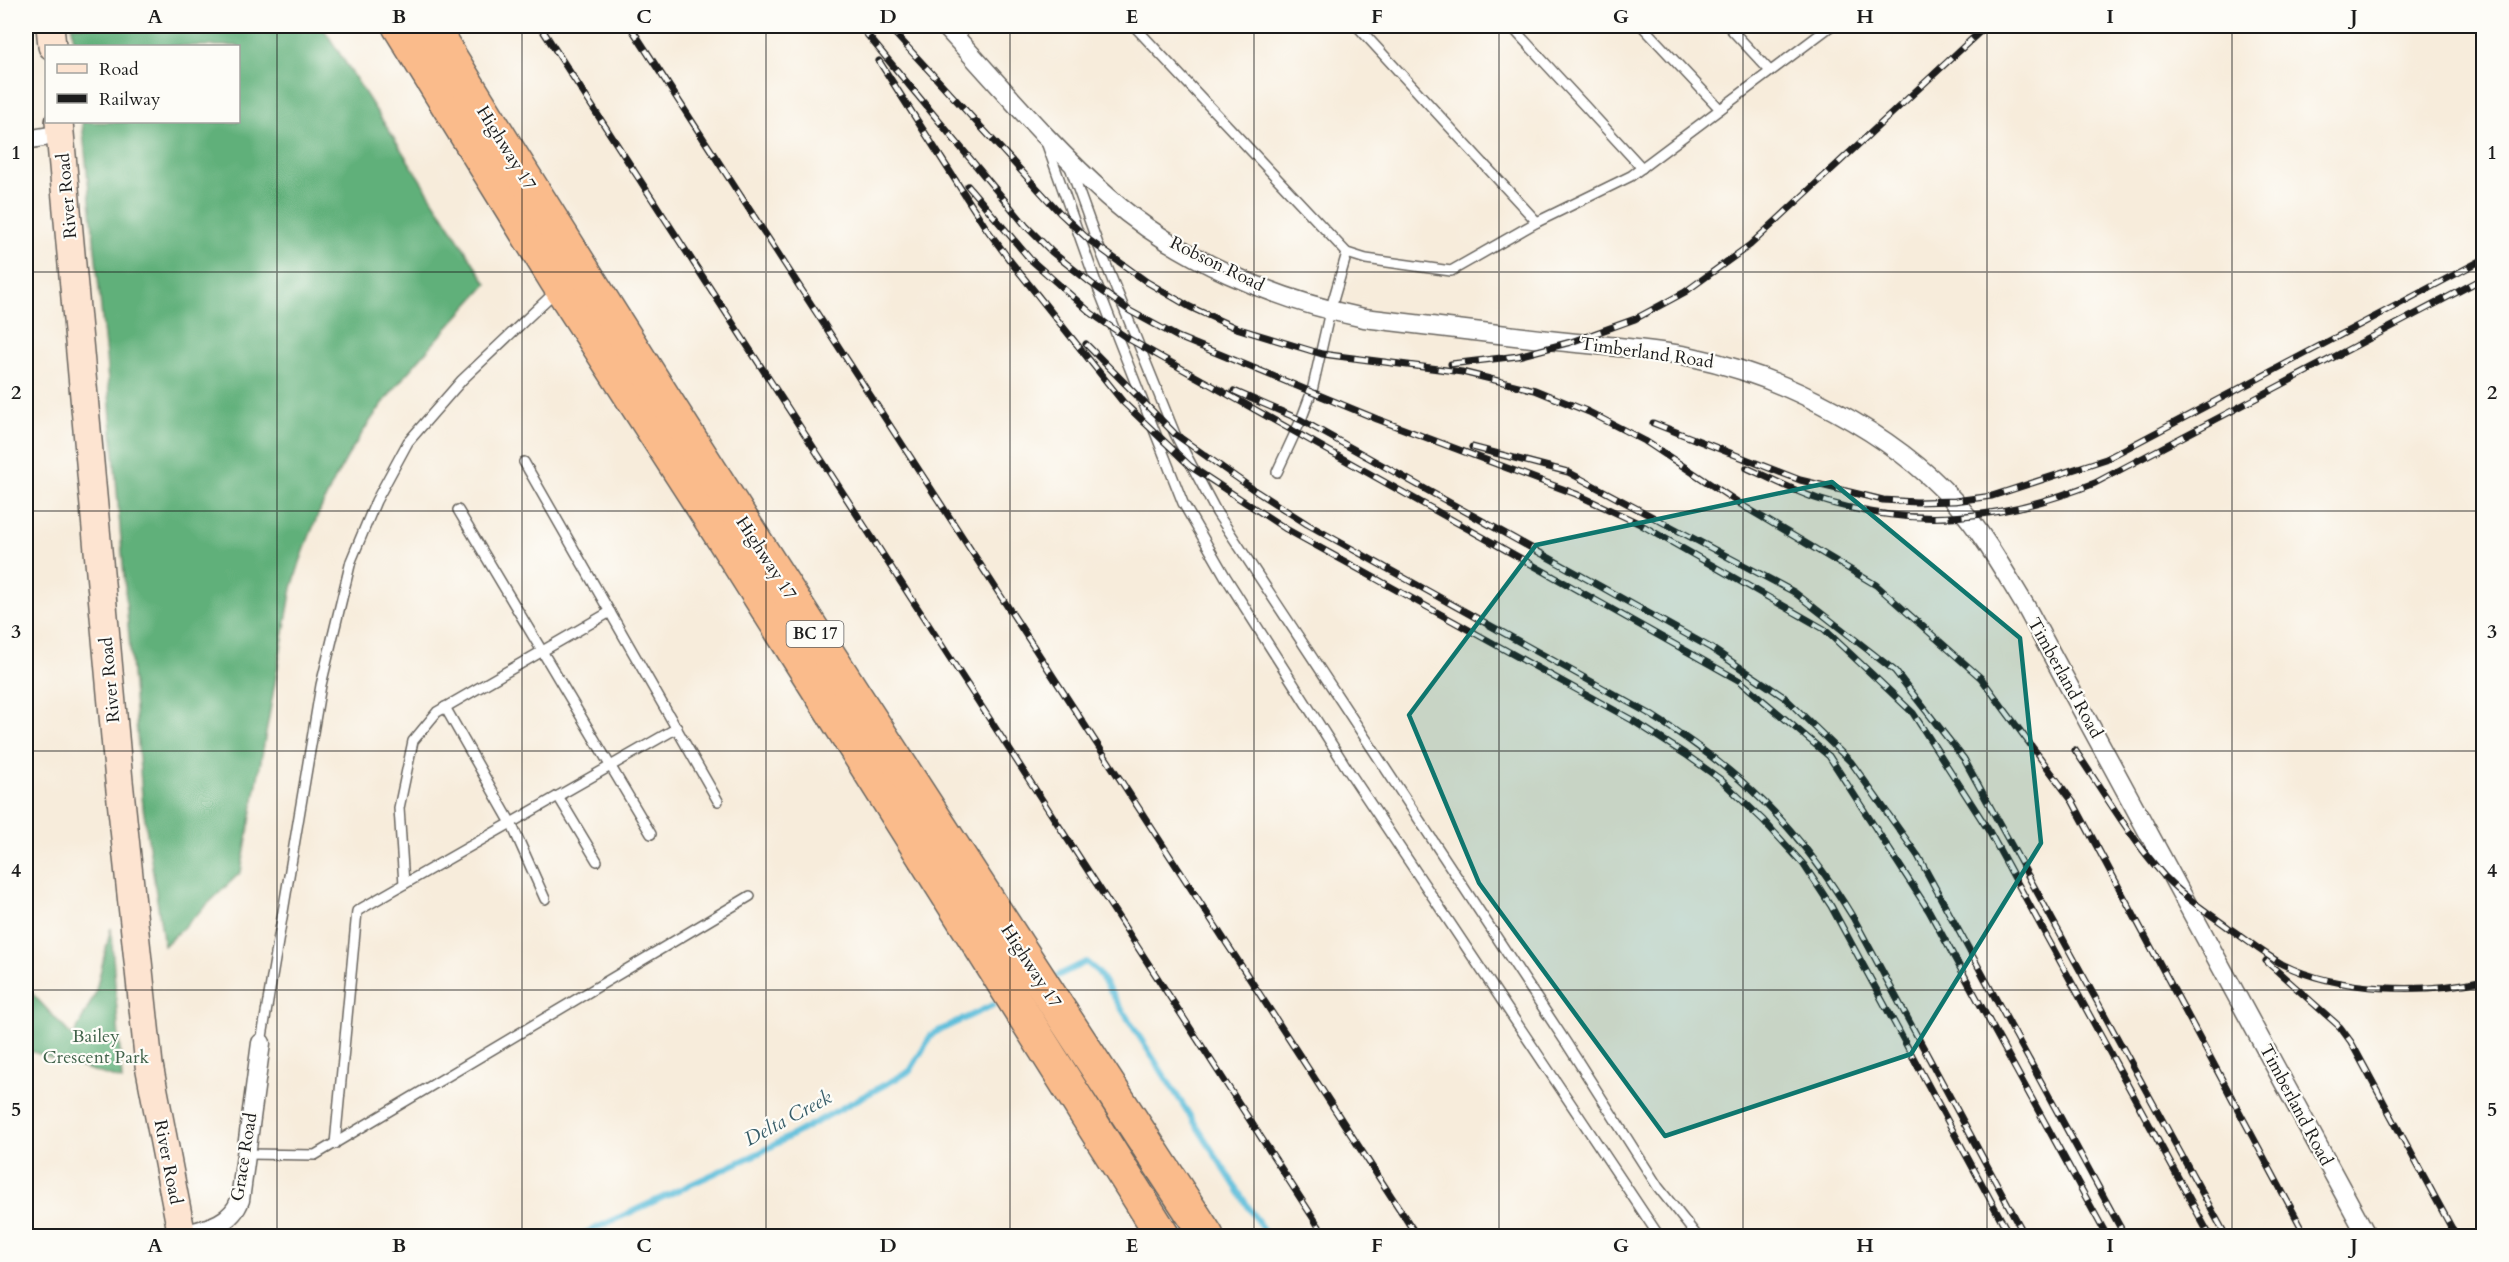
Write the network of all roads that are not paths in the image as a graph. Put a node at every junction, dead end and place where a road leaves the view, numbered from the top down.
1 (50, 26) edge
2 (399, 26) edge
3 (431, 26) edge
4 (945, 26) edge
5 (1134, 26) edge
6 (1357, 26) edge
7 (1511, 26) edge
8 (1642, 26) edge
9 (1728, 26) edge
10 (1827, 27) edge
11 (52, 45) edge
12 (1770, 71) junction
13 (1720, 109) junction
14 (60, 128) edge
15 (1041, 130) junction
16 (26, 140) edge
17 (1066, 155) junction
18 (1642, 168) junction
19 (1537, 222) junction
20 (1347, 253) junction
21 (560, 287) junction
22 (1330, 311) junction
23 (1571, 342) joint
24 (524, 462) dead end
25 (1276, 471) dead end
26 (458, 510) dead end
27 (610, 612) junction
28 (542, 651) junction
29 (446, 707) junction
30 (677, 728) junction
31 (610, 766) junction
32 (558, 796) junction
33 (718, 801) dead end
34 (511, 823) junction
35 (651, 834) dead end
36 (597, 861) dead end
37 (404, 884) junction
38 (750, 896) dead end
39 (545, 899) dead end
40 (261, 1043) joint
41 (335, 1143) junction
42 (246, 1154) junction
43 (182, 1236) edge
44 (1163, 1236) edge
45 (1207, 1236) edge
46 (1659, 1236) edge
47 (1697, 1236) edge
48 (2367, 1236) edge

1 - 11 street
2 - 21 highway, Highway 17 / BC 17
3 - 45 highway, Highway 17 / BC 17
4 - 15 street, Robson Road
5 - 20 lane
6 - 19 lane
7 - 18 lane
8 - 13 lane
9 - 12 lane
10 - 12 lane
12 - 13 lane
13 - 18 lane
14 - 16 street
14 - 43 street, River Road
15 - 17 street, Robson Road
15 - 46 lane
17 - 22 street, Robson Road
17 - 47 lane
18 - 19 lane
19 - 20 lane
20 - 22 lane
21 - 40 lane
21 - 44 highway, Highway 17 / BC 17
22 - 23 street, Robson Road
22 - 25 lane
23 - 48 street, Timberland Road
24 - 27 lane
26 - 28 lane
27 - 28 lane
27 - 30 lane
28 - 29 lane
28 - 31 lane
29 - 34 lane
29 - 37 lane
30 - 31 lane
30 - 33 lane
31 - 32 lane
31 - 35 lane
32 - 34 lane
32 - 36 lane
34 - 37 lane
34 - 39 lane
37 - 41 lane
38 - 41 lane
40 - 42 street, Grace Road
41 - 42 lane
42 - 43 street, Grace Road

